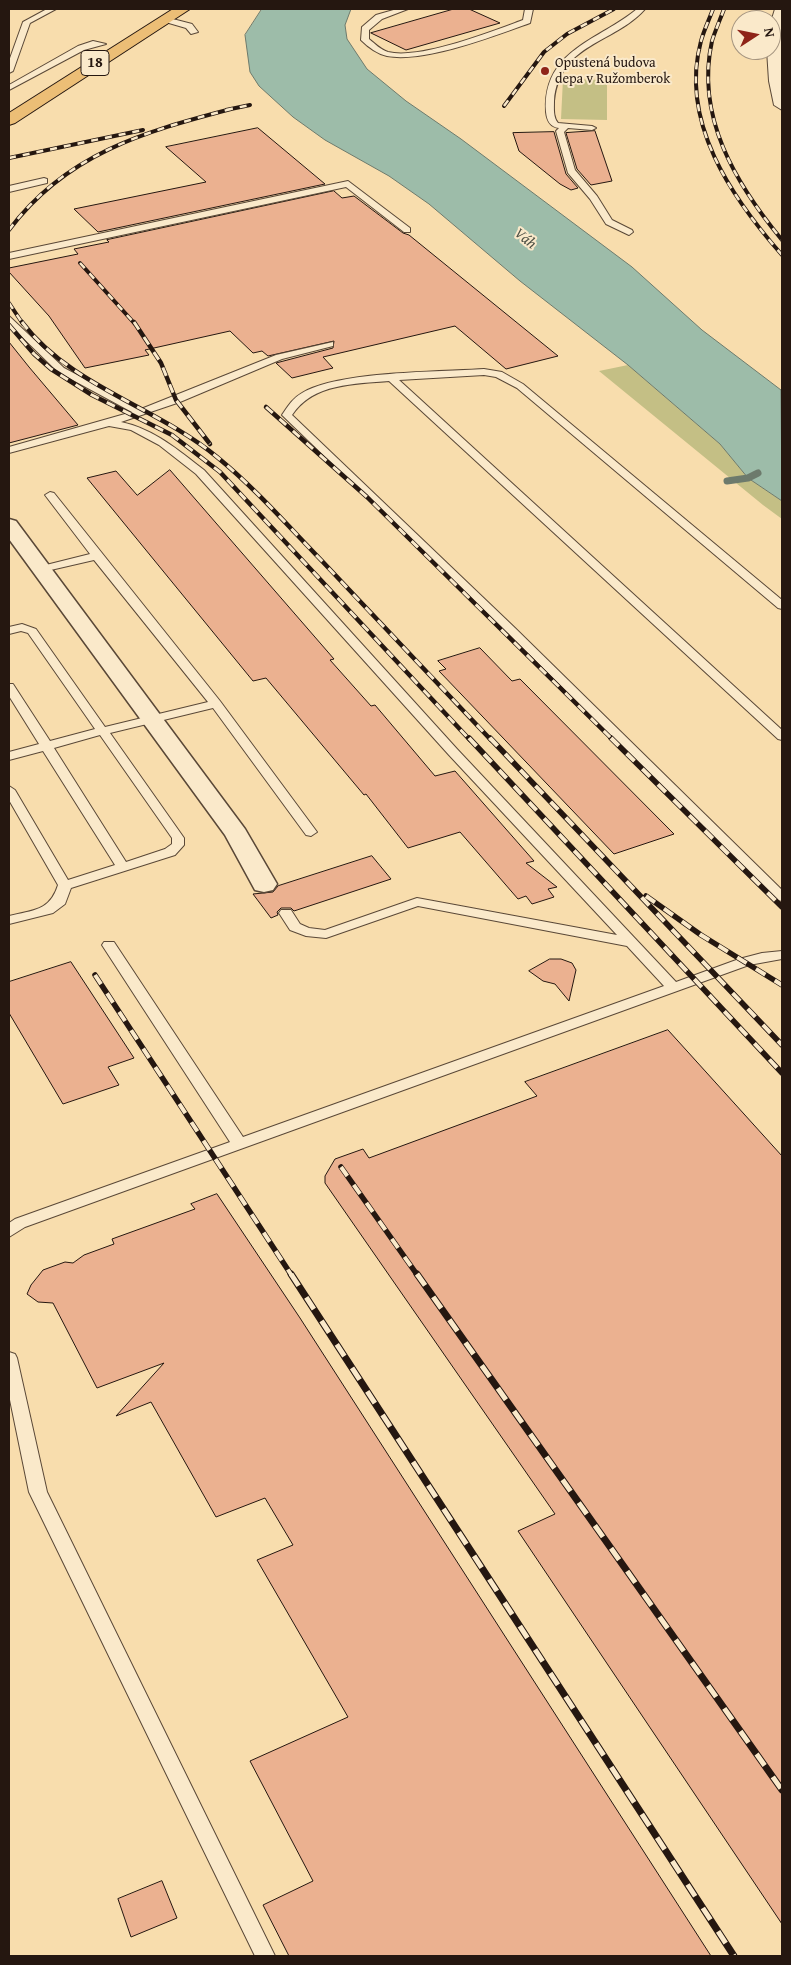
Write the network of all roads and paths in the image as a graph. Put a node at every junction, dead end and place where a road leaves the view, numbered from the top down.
1 (52, 9) edge
2 (183, 9) edge
3 (404, 9) edge
4 (529, 9) edge
5 (641, 9) edge
6 (782, 10) edge
7 (164, 14) edge
8 (194, 32) dead end
9 (102, 44) junction
10 (9, 71) edge
11 (9, 88) edge
12 (9, 103) edge
13 (782, 105) edge
14 (9, 120) edge
15 (566, 126) junction
16 (592, 128) dead end
17 (44, 181) dead end
18 (9, 188) edge
19 (407, 230) dead end
20 (629, 232) dead end
21 (9, 256) edge
22 (9, 319) edge
23 (330, 344) dead end
24 (391, 378) junction
25 (140, 412) junction
26 (109, 423) junction
27 (9, 450) edge
28 (50, 496) dead end
29 (9, 525) edge
30 (98, 556) junction
31 (42, 570) junction
32 (782, 606) edge
33 (9, 630) edge
34 (9, 687) edge
35 (216, 704) junction
36 (153, 720) junction
37 (102, 731) junction
38 (782, 736) edge
39 (47, 745) junction
40 (9, 756) edge
41 (9, 790) edge
42 (310, 832) dead end
43 (123, 867) junction
44 (65, 885) junction
45 (266, 886) dead end
46 (782, 897) edge
47 (286, 913) dead end
48 (9, 920) edge
49 (631, 942) junction
50 (109, 945) dead end
51 (781, 954) edge
52 (674, 988) junction
53 (240, 1145) junction
54 (9, 1231) edge
55 (9, 1358) edge
56 (265, 1956) edge

1 - 10 lane
2 - 7 main road, 18
3 - 4 lane
5 - 15 lane
6 - 13 street
7 - 8 lane
7 - 9 main road, 18
7 - 14 main road, 18
9 - 11 lane
9 - 12 main road, 18
15 - 16 lane
15 - 20 lane
17 - 18 lane
19 - 21 lane
22 - 25 lane
23 - 25 lane
24 - 32 lane
24 - 38 lane
24 - 46 lane
25 - 26 lane
26 - 27 lane
26 - 49 lane
28 - 30 lane
29 - 31 street
30 - 31 lane
30 - 35 lane
31 - 36 street
33 - 37 lane
34 - 39 lane
35 - 36 lane
35 - 42 lane
36 - 37 lane
36 - 45 street
37 - 39 lane
37 - 43 lane
39 - 40 lane
39 - 43 lane
41 - 44 lane
43 - 44 lane
44 - 48 lane
47 - 49 lane
49 - 52 lane
50 - 53 lane
51 - 52 lane
52 - 53 lane
53 - 54 lane
55 - 56 lane

